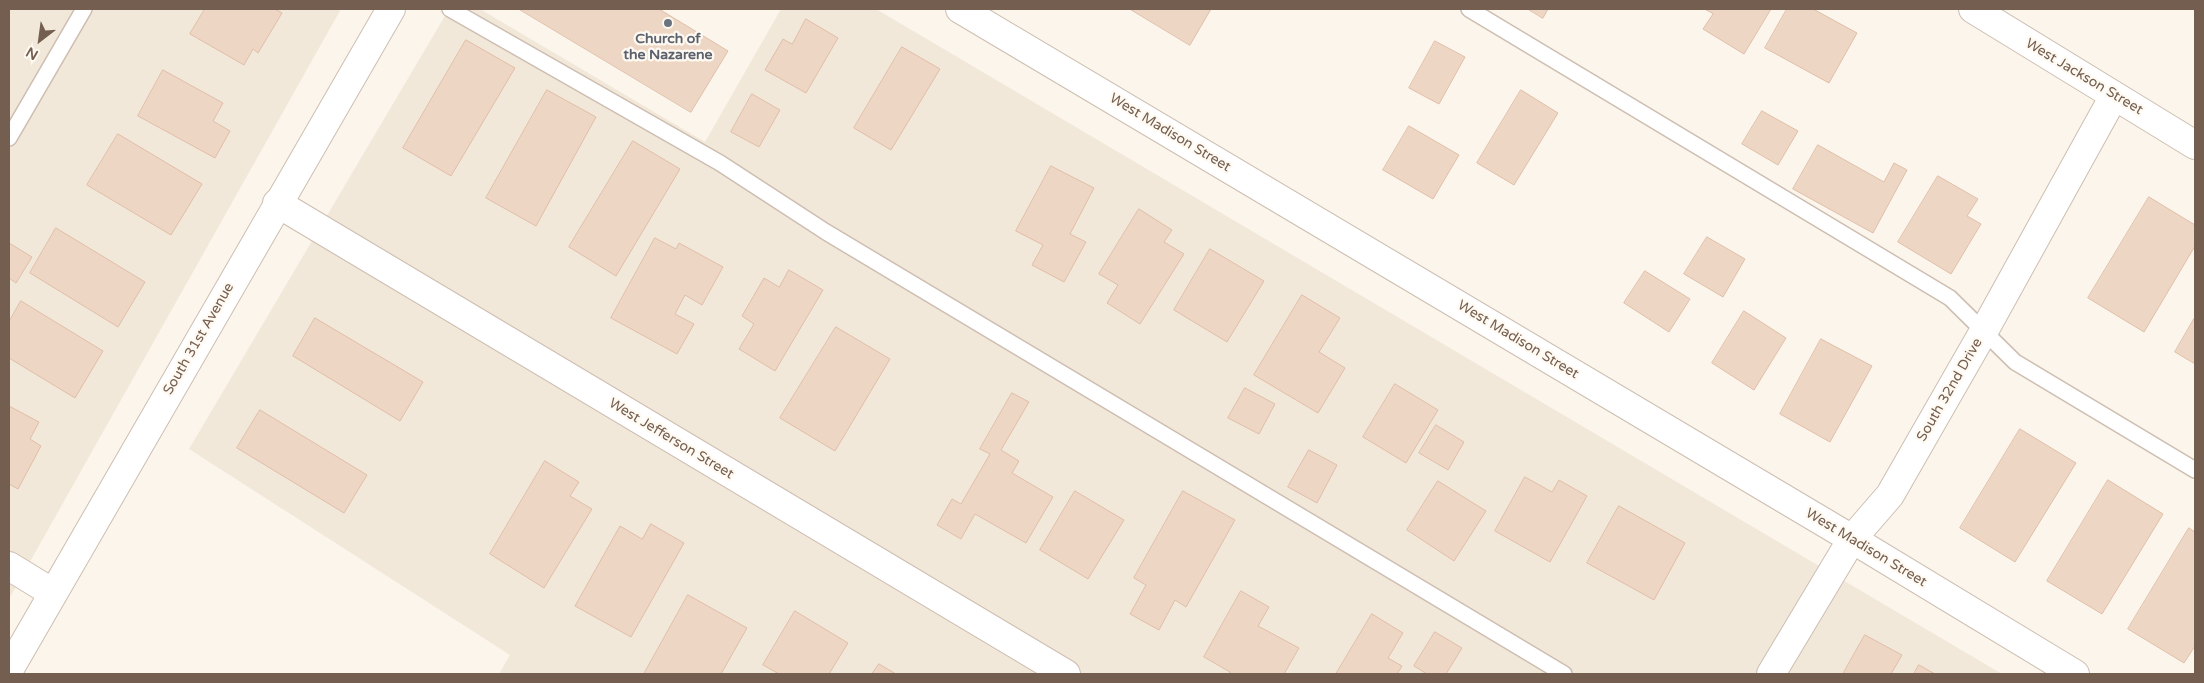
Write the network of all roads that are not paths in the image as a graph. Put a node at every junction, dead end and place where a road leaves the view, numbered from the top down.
1 (84, 9) edge
2 (391, 9) edge
3 (450, 9) edge
4 (960, 9) edge
5 (1469, 9) edge
6 (1973, 9) edge
7 (2114, 96) junction
8 (9, 138) edge
9 (2195, 145) edge
10 (277, 204) junction
11 (1984, 331) junction
12 (2195, 470) edge
13 (1852, 539) junction
14 (9, 566) edge
15 (54, 593) junction
16 (9, 670) edge
17 (1066, 674) edge
18 (1564, 674) edge
19 (1771, 674) edge
20 (2075, 674) edge

1 - 8 lane
2 - 10 street, South 31st Avenue
3 - 18 lane
4 - 13 street, West Madison Street
5 - 11 lane
6 - 7 street, West Jackson Street
7 - 9 street, West Jackson Street
7 - 11 street, South 32nd Drive
10 - 15 street, South 31st Avenue
10 - 17 street, West Jefferson Street
11 - 12 lane
11 - 13 street, South 32nd Drive
13 - 19 street, South 32nd Drive
13 - 20 street, West Madison Street
14 - 15 street
15 - 16 street, South 31st Avenue

